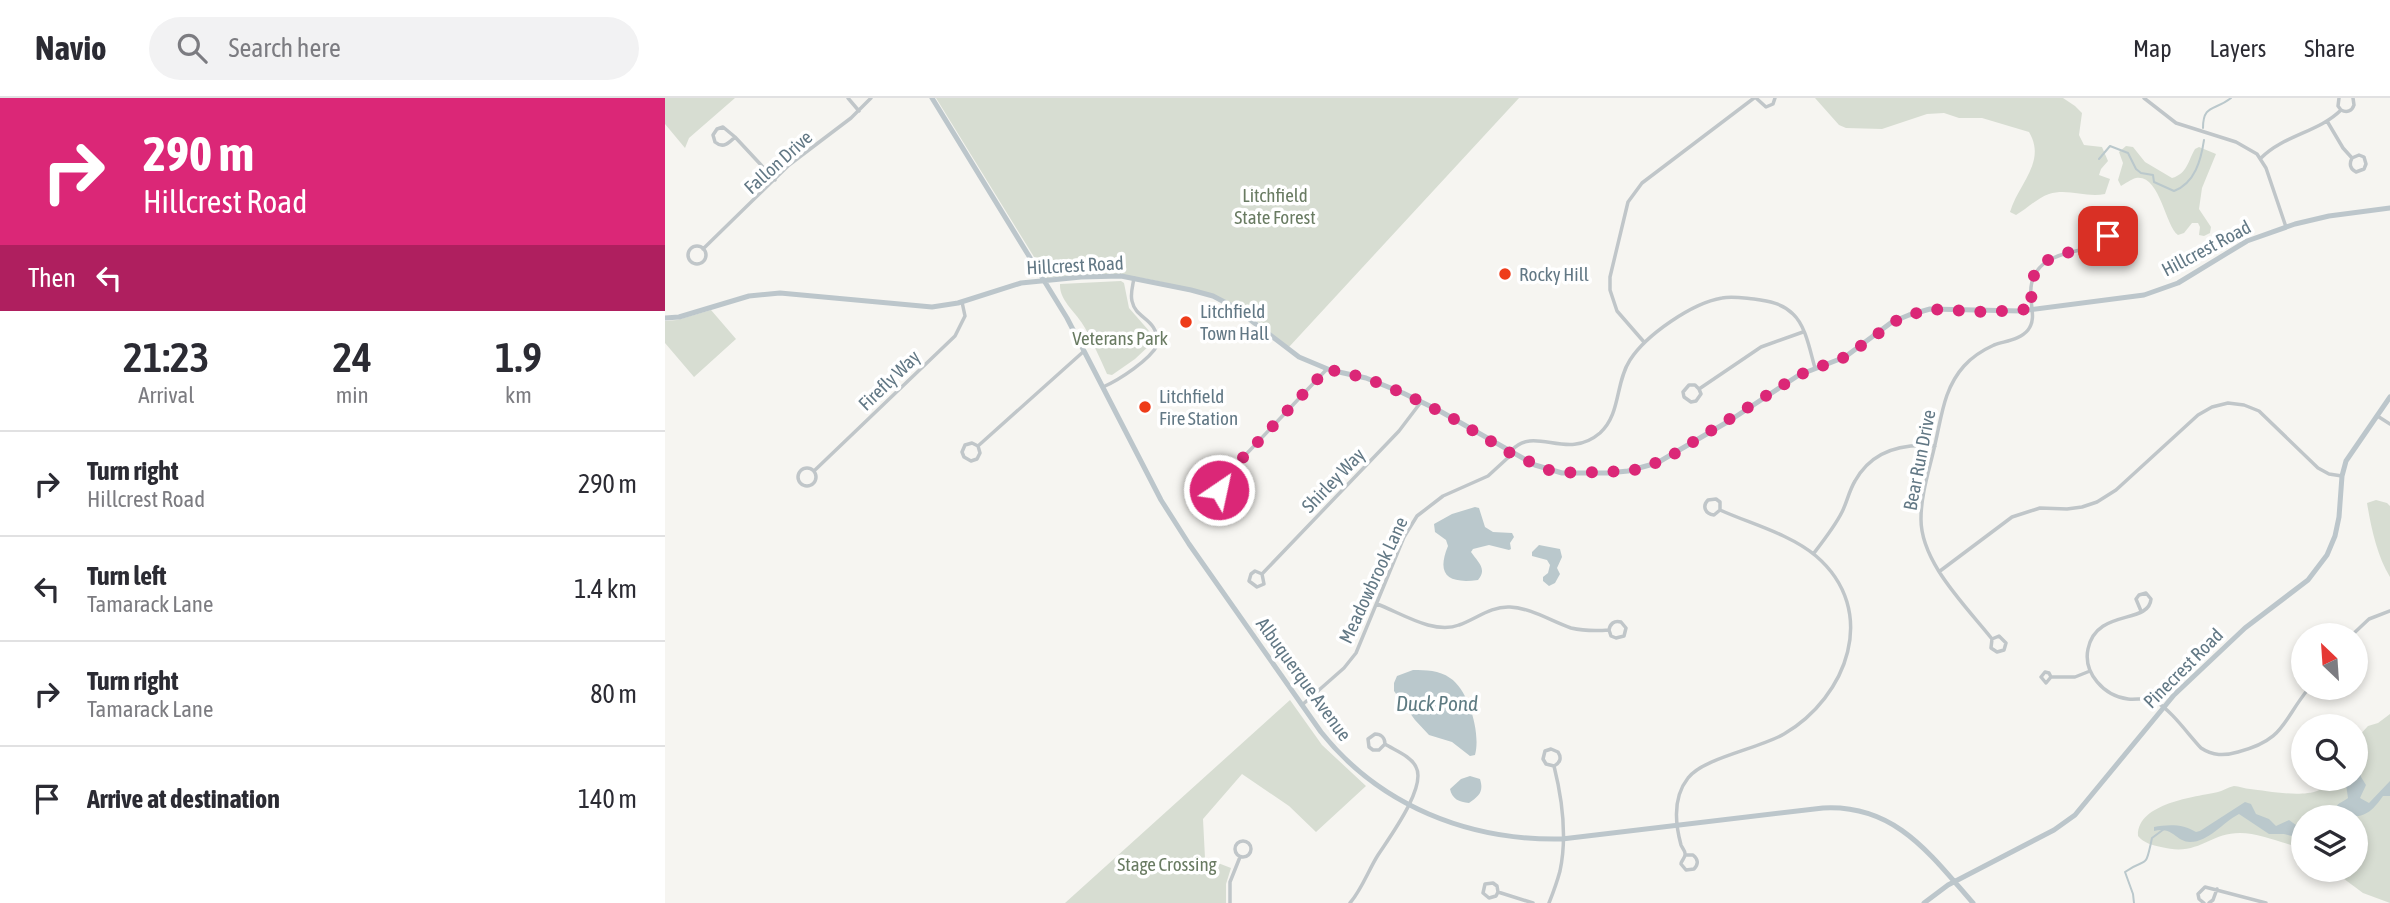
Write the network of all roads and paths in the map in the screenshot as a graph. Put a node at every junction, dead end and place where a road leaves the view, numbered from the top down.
1 (848, 98) edge
2 (871, 98) edge
3 (932, 98) edge
4 (1755, 98) edge
5 (1776, 98) edge
6 (2144, 98) edge
7 (2339, 98) edge
8 (2353, 98) edge
9 (2341, 110) junction
10 (859, 111) junction
11 (2327, 121) junction
12 (735, 137) junction
13 (2261, 158) junction
14 (2352, 158) junction
15 (775, 180) junction
16 (2390, 208) edge
17 (2285, 228) junction
18 (2105, 245) junction
19 (703, 249) junction
20 (1134, 278) junction
21 (1045, 280) junction
22 (962, 302) junction
23 (2033, 309) junction
24 (665, 318) edge
25 (1804, 332) junction
26 (1644, 342) junction
27 (1085, 350) junction
28 (1815, 368) junction
29 (1327, 369) junction
30 (1103, 387) junction
31 (1699, 388) junction
32 (2390, 397) edge
33 (1421, 402) junction
34 (2379, 417) junction
35 (2390, 424) edge
36 (978, 446) junction
37 (1935, 446) junction
38 (1511, 453) junction
39 (815, 470) junction
40 (2342, 475) junction
41 (1217, 485) junction
42 (1720, 510) junction
43 (1814, 554) junction
44 (1940, 571) junction
45 (1262, 574) junction
46 (1377, 604) junction
47 (2141, 611) junction
48 (2390, 611) edge
49 (2365, 623) edge
50 (1609, 630) junction
51 (1992, 639) junction
52 (2090, 671) junction
53 (2051, 677) dead end
54 (2301, 700) edge
55 (1301, 705) junction
56 (2163, 708) junction
57 (1385, 744) junction
58 (1554, 766) junction
59 (1407, 805) junction
60 (1678, 825) junction
61 (1562, 839) junction
62 (1685, 855) junction
63 (1240, 857) junction
64 (1955, 882) junction
65 (2217, 889) junction
66 (1498, 891) junction
67 (1230, 903) edge
68 (1350, 903) edge
69 (1533, 903) edge
70 (1549, 903) edge
71 (1924, 903) edge
72 (1973, 903) edge
73 (2207, 903) edge
74 (2266, 903) edge

1 - 10 street
2 - 10 street, Fallon Drive
3 - 21 street, Albuquerque Avenue
4 - 5 street
4 - 26 street
6 - 13 street
7 - 9 street
8 - 9 street
9 - 11 street
10 - 15 street, Fallon Drive
11 - 13 street
11 - 14 street
12 - 12 street
12 - 15 street
13 - 17 street
14 - 14 street
15 - 19 street, Fallon Drive
16 - 17 street, Hillcrest Road
17 - 23 street, Hillcrest Road
18 - 18 street
18 - 23 street
19 - 19 street, Fallon Drive
20 - 21 street, Hillcrest Road
20 - 29 street, Hillcrest Road
20 - 30 street
21 - 22 street, Hillcrest Road
21 - 27 street, Albuquerque Avenue
22 - 24 street, Hillcrest Road
22 - 39 street, Firefly Way
23 - 28 street, Hillcrest Road
23 - 37 street, Bear Run Drive
25 - 26 street
25 - 28 street
25 - 31 street
26 - 38 street
27 - 30 street, Albuquerque Avenue
27 - 36 street
28 - 38 street, Hillcrest Road
29 - 33 street, Hillcrest Road
29 - 41 street
30 - 55 street, Albuquerque Avenue
31 - 31 street
32 - 34 street, Pinecrest Road
33 - 38 street, Hillcrest Road
33 - 45 street, Shirley Way
34 - 35 street
34 - 40 street, Pinecrest Road
36 - 36 street
37 - 43 street
37 - 44 street, Bear Run Drive
38 - 46 street, Meadowbrook Lane
39 - 39 street, Firefly Way
40 - 44 street
40 - 56 street, Pinecrest Road
41 - 41 street
42 - 42 street
42 - 43 street
43 - 60 street
44 - 51 street, Bear Run Drive
45 - 45 street
46 - 50 street
46 - 55 street, Meadowbrook Lane
47 - 47 street
47 - 52 street
48 - 49 street
50 - 50 street
51 - 51 street, Bear Run Drive
52 - 53 street
52 - 56 street
54 - 56 street
55 - 59 street, Albuquerque Avenue
56 - 64 street, Pinecrest Road
57 - 57 street
57 - 59 street
58 - 58 street
58 - 61 street
59 - 61 street, Albuquerque Avenue
59 - 68 street
60 - 61 street, Albuquerque Avenue
60 - 62 street
60 - 64 street, Albuquerque Avenue
61 - 70 street
62 - 62 street
63 - 63 street
63 - 67 street
64 - 71 street, Pinecrest Road
64 - 72 street, Albuquerque Avenue
65 - 73 street
65 - 73 street
65 - 74 street
66 - 66 street
66 - 69 street

